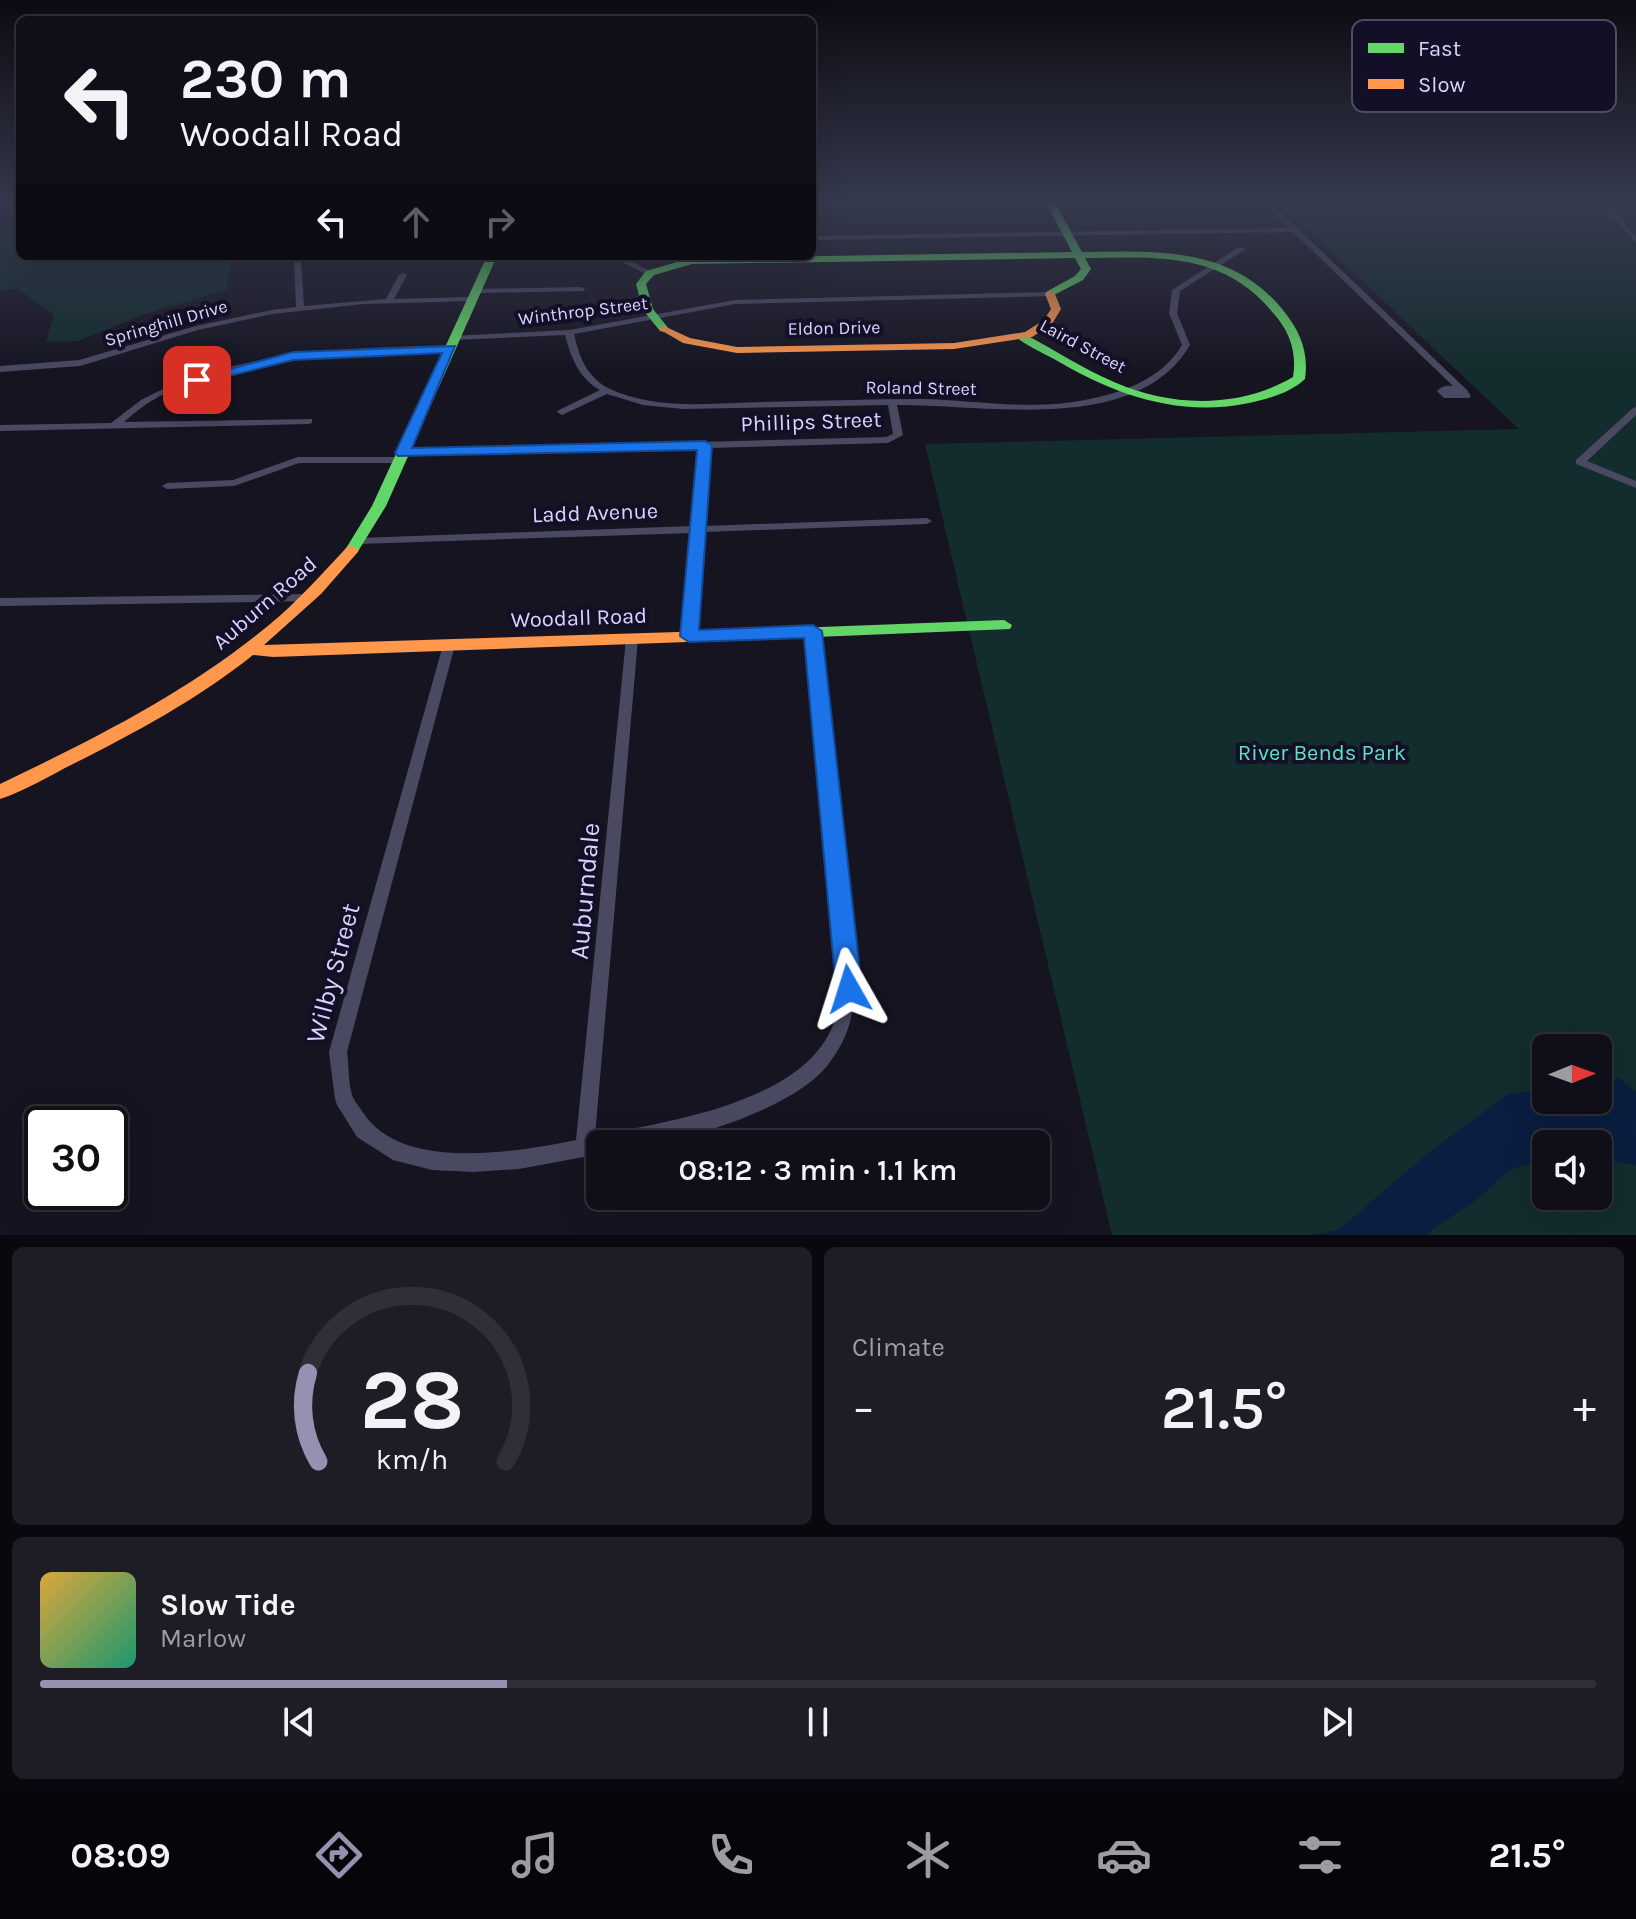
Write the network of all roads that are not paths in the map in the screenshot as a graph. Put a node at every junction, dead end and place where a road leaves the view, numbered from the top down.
1 (816, 259) edge
2 (845, 259) edge
3 (1082, 259) edge
4 (1183, 259) edge
5 (1225, 259) edge
6 (1324, 259) edge
7 (490, 260) edge
8 (623, 260) edge
9 (756, 260) edge
10 (297, 261) dead end
11 (1214, 265) junction
12 (650, 273) junction
13 (403, 275) dead end
14 (581, 289) dead end
15 (1050, 294) junction
16 (473, 298) junction
17 (389, 301) junction
18 (300, 309) junction
19 (653, 318) junction
20 (569, 332) junction
21 (1022, 337) junction
22 (450, 347) junction
23 (0, 369) edge
24 (607, 390) junction
25 (1124, 390) junction
26 (1464, 392) dead end
27 (892, 402) junction
28 (1636, 410) edge
29 (562, 412) dead end
30 (309, 421) dead end
31 (113, 426) junction
32 (0, 428) edge
33 (705, 445) junction
34 (401, 456) junction
35 (1636, 485) edge
36 (167, 486) dead end
37 (927, 521) dead end
38 (700, 530) junction
39 (359, 541) junction
40 (309, 598) junction
41 (0, 602) edge
42 (1004, 625) dead end
43 (813, 631) junction
44 (689, 636) junction
45 (632, 639) junction
46 (449, 645) junction
47 (252, 649) junction
48 (0, 792) edge
49 (597, 1130) edge
50 (659, 1130) edge
51 (586, 1147) edge

1 - 2 street, Laird Street
3 - 15 street
4 - 11 street, Laird Street
5 - 11 street
6 - 26 street
7 - 16 street, Auburn Road
8 - 12 street
9 - 12 street, Laird Street
10 - 18 street
11 - 25 street, Roland Street
11 - 25 street, Laird Street
12 - 19 street
13 - 17 street
14 - 16 street, Springhill Drive
15 - 19 street, Winthrop Street
15 - 21 street
16 - 17 street, Springhill Drive
16 - 22 street, Auburn Road
17 - 18 street, Springhill Drive
18 - 23 street, Springhill Drive
19 - 20 street, Winthrop Street
19 - 21 street, Eldon Drive
20 - 22 street, Winthrop Street
20 - 24 street, Roland Street
21 - 25 street, Laird Street
22 - 31 street, Winthrop Street
22 - 34 street, Auburn Road
24 - 27 street, Roland Street
24 - 29 street
25 - 27 street, Roland Street
27 - 33 street, Phillips Street
28 - 35 street
30 - 31 street
31 - 32 street
33 - 34 street, Phillips Street
33 - 38 street
34 - 36 street, Phillips Street
34 - 39 street, Auburn Road
37 - 38 street, Ladd Avenue
38 - 39 street, Ladd Avenue
38 - 44 street
39 - 40 street, Auburn Road
40 - 41 street
40 - 47 street, Auburn Road
42 - 43 street, Woodall Road
43 - 44 street, Woodall Road
43 - 50 street, Wilby Street
44 - 45 street, Woodall Road
45 - 46 street, Woodall Road
45 - 49 street, Auburndale
46 - 47 street, Woodall Road
46 - 51 street, Wilby Street
47 - 48 street, Auburn Road

